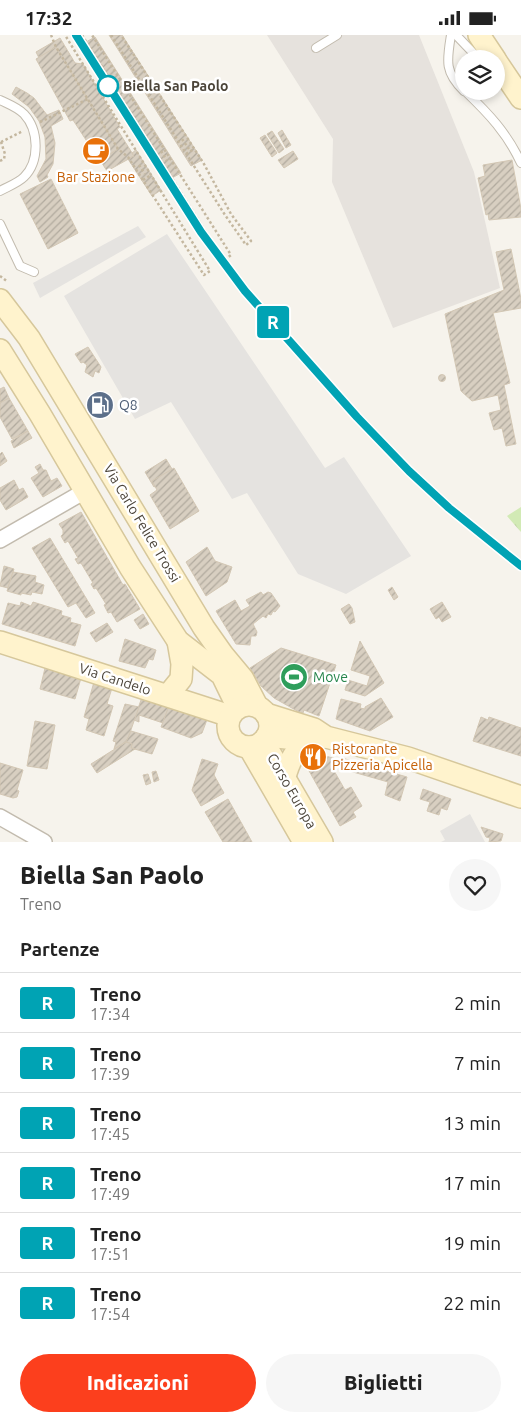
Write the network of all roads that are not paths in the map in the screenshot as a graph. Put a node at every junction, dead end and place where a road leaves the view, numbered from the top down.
1 (337, 35) edge
2 (451, 35) edge
3 (456, 35) edge
4 (479, 35) edge
5 (316, 47) dead end
6 (470, 50) edge
7 (488, 50) edge
8 (505, 76) edge
9 (455, 83) edge
10 (521, 98) edge
11 (0, 100) edge
12 (474, 100) edge
13 (521, 163) edge
14 (0, 191) edge
15 (0, 224) edge
16 (34, 272) dead end
17 (4, 291) edge
18 (0, 350) edge
19 (85, 491) junction
20 (0, 540) edge
21 (178, 641) junction
22 (0, 642) edge
23 (168, 695) junction
24 (248, 711) junction
25 (316, 738) junction
26 (260, 741) junction
27 (285, 777) junction
28 (521, 797) edge
29 (0, 817) edge
30 (44, 842) edge
31 (304, 842) edge
32 (322, 842) edge

1 - 5 lane
2 - 9 lane
3 - 6 lane
4 - 7 main road
8 - 10 main road
11 - 14 lane
12 - 13 lane
15 - 16 lane
17 - 24 main road, Via Carlo Felice Trossi
18 - 19 main road
19 - 20 street
19 - 21 main road
21 - 23 main road
21 - 24 main road
22 - 23 main road, Via Candelo
23 - 24 main road, Via Candelo
24 - 25 main road, Via Candelo
24 - 26 main road
24 - 26 main road
25 - 26 main road, Via Candelo
25 - 27 main road
25 - 28 main road, Via Candelo
26 - 27 main road, Corso Europa
26 - 31 main road, Corso Europa
27 - 32 main road, Corso Europa
29 - 30 street

